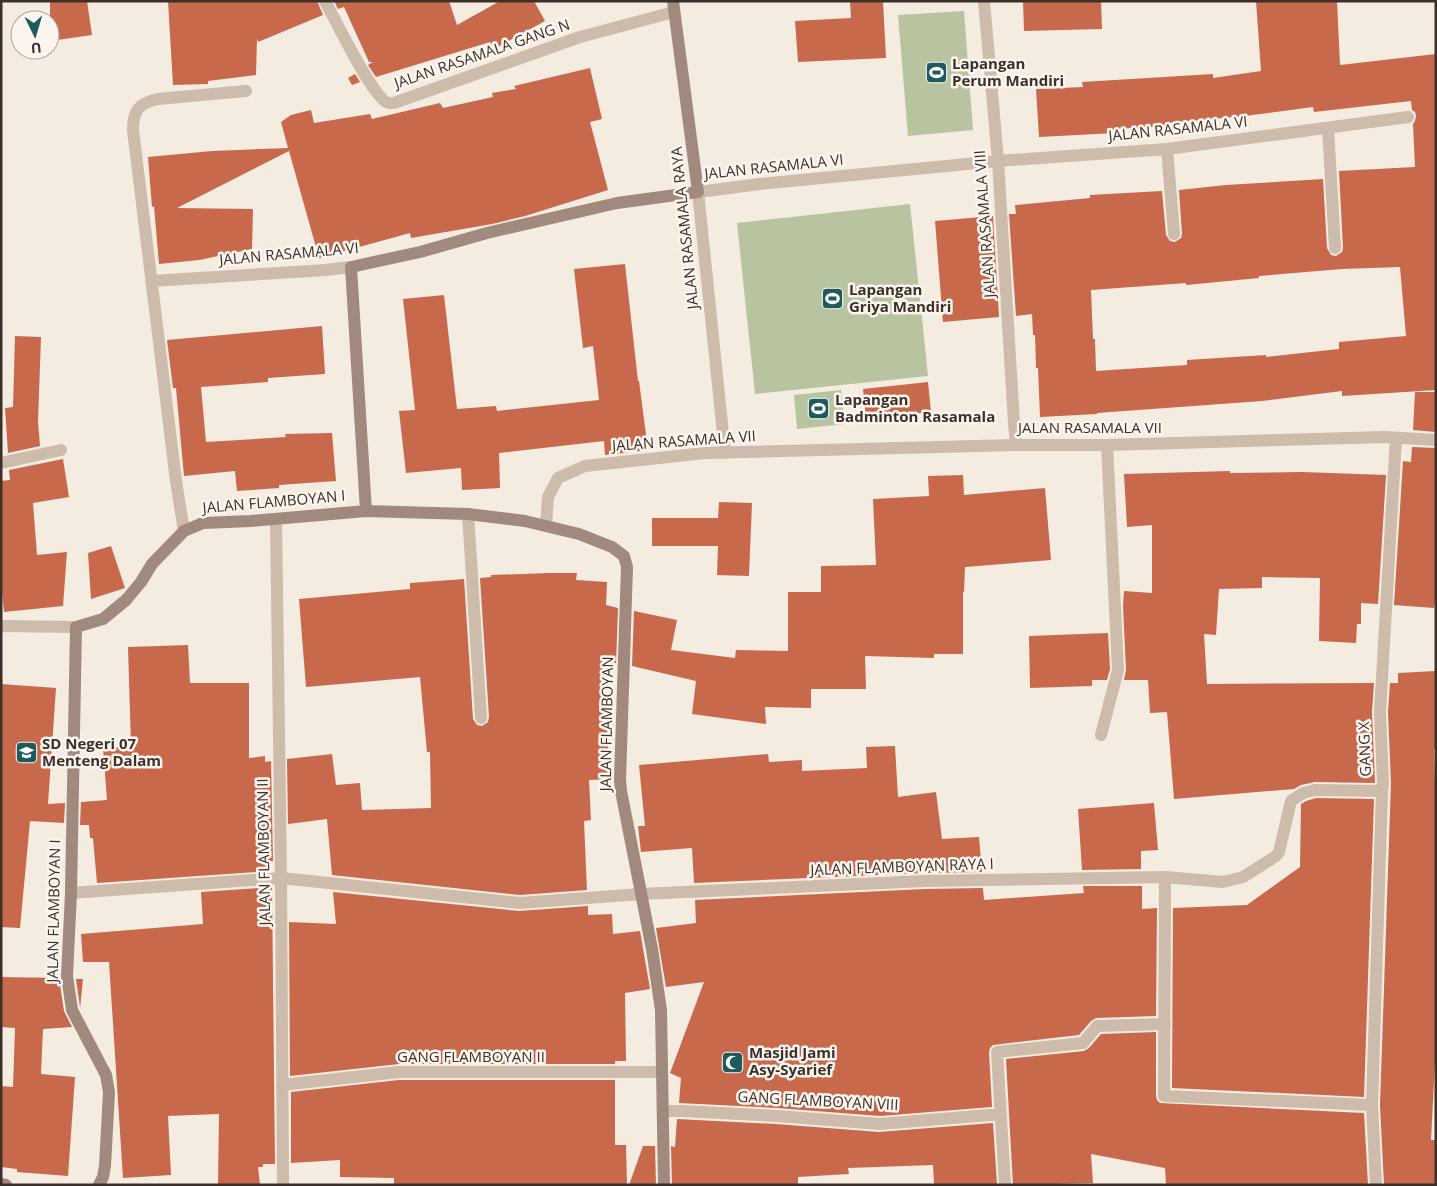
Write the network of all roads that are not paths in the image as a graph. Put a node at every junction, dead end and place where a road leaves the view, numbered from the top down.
1 (325, 1) edge
2 (984, 1) edge
3 (674, 7) edge
4 (246, 91) dead end
5 (1408, 118) dead end
6 (1328, 128) junction
7 (1167, 149) junction
8 (998, 161) junction
9 (698, 192) junction
10 (1174, 234) dead end
11 (1335, 248) dead end
12 (351, 266) junction
13 (151, 281) junction
14 (1396, 438) junction
15 (1436, 440) edge
16 (1016, 445) junction
17 (1107, 445) junction
18 (61, 450) dead end
19 (725, 452) junction
20 (1, 463) edge
21 (366, 511) junction
22 (468, 514) junction
23 (276, 518) junction
24 (546, 525) junction
25 (184, 531) junction
26 (1, 626) edge
27 (76, 627) junction
28 (482, 718) dead end
29 (1101, 734) dead end
30 (1382, 791) junction
31 (1165, 877) junction
32 (281, 878) junction
33 (71, 893) junction
34 (640, 894) junction
35 (1164, 1024) junction
36 (662, 1072) junction
37 (282, 1085) junction
38 (1372, 1105) junction
39 (663, 1111) junction
40 (1001, 1114) junction
41 (1, 1184) edge
42 (6, 1185) edge
43 (99, 1185) edge
44 (283, 1185) edge
45 (664, 1185) edge
46 (1005, 1185) edge
47 (1376, 1185) edge

1 - 3 street, JALAN RASAMALA GANG N
2 - 8 street, JALAN RASAMALA VIII
3 - 9 street, JALAN RASAMALA RAYA
4 - 13 street
5 - 6 street, JALAN RASAMALA VI
6 - 7 street, JALAN RASAMALA VI
6 - 11 street
7 - 8 street, JALAN RASAMALA VI
7 - 10 street
8 - 9 street, JALAN RASAMALA VI
8 - 16 street, JALAN RASAMALA VIII
9 - 12 street, JALAN RASAMALA VI
9 - 19 street, JALAN RASAMALA RAYA
12 - 13 street, JALAN RASAMALA VI
12 - 21 street
13 - 25 street
14 - 15 street, JALAN RASAMALA VII
14 - 17 street, JALAN RASAMALA VII
14 - 30 street, GANG X
16 - 17 street, JALAN RASAMALA VII
16 - 19 street, JALAN RASAMALA VII
17 - 29 street
18 - 20 street
19 - 24 street, JALAN RASAMALA VII
21 - 22 street, JALAN FLAMBOYAN
21 - 23 street, JALAN FLAMBOYAN I
22 - 24 street, JALAN FLAMBOYAN
22 - 28 street
23 - 25 street, JALAN FLAMBOYAN I
23 - 32 street, JALAN FLAMBOYAN II
24 - 34 street, JALAN FLAMBOYAN
25 - 27 street, JALAN FLAMBOYAN I
26 - 27 street, JALAN FLAMBOYAN I
27 - 33 street, JALAN FLAMBOYAN I
30 - 31 street, GANG X
30 - 38 street
31 - 34 street, JALAN FLAMBOYAN RAYA I
31 - 35 street
32 - 33 street
32 - 34 street
32 - 37 street, JALAN FLAMBOYAN II
33 - 43 street, JALAN FLAMBOYAN I
34 - 36 street, JALAN FLAMBOYAN
35 - 38 street
35 - 40 street
36 - 37 street, GANG FLAMBOYAN II
36 - 39 street, JALAN FLAMBOYAN
37 - 44 street, JALAN FLAMBOYAN II
38 - 47 street
39 - 40 street, GANG FLAMBOYAN VIII
39 - 45 street, JALAN FLAMBOYAN
40 - 46 street
41 - 42 street

